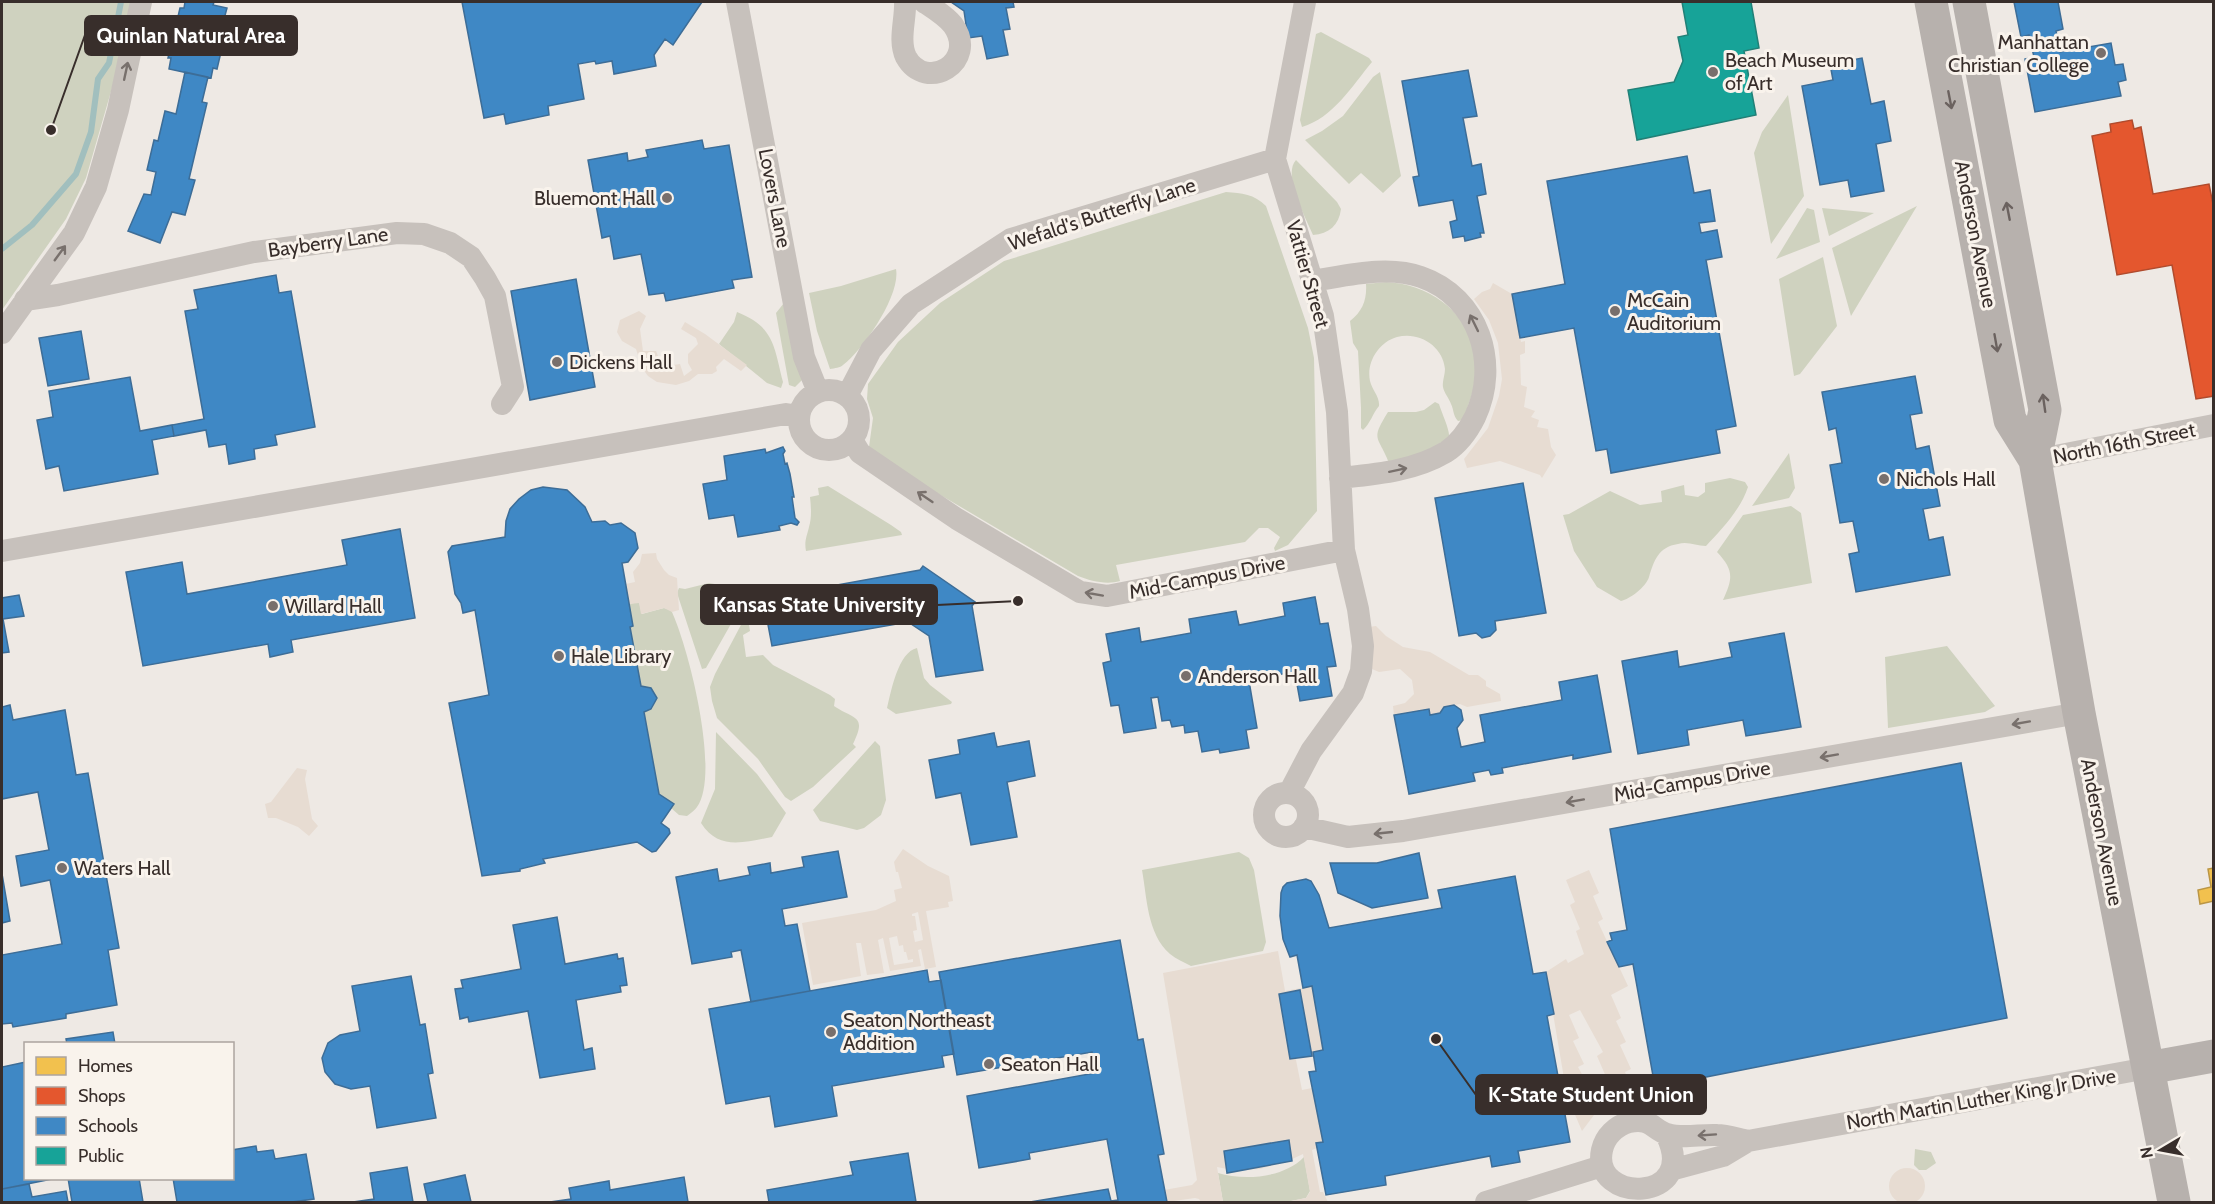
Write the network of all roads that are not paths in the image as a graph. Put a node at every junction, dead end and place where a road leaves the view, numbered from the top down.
1 (141, 2) edge
2 (737, 2) edge
3 (905, 2) edge
4 (924, 2) edge
5 (1305, 2) edge
6 (1931, 2) edge
7 (1969, 2) edge
8 (1275, 159) junction
9 (1312, 281) junction
10 (25, 300) junction
11 (2, 333) edge
12 (818, 392) junction
13 (847, 396) junction
14 (502, 404) dead end
15 (799, 416) junction
16 (2214, 425) edge
17 (852, 440) junction
18 (2036, 460) junction
19 (1340, 478) junction
20 (1344, 550) junction
21 (2, 551) edge
22 (2079, 713) junction
23 (1289, 793) junction
24 (1304, 827) junction
25 (2214, 1056) edge
26 (2148, 1068) junction
27 (1748, 1142) junction
28 (1670, 1151) junction
29 (1602, 1166) junction
30 (1486, 1203) edge
31 (2174, 1203) edge

10 -> 1 street
2 - 12 street, Lovers Lane
3 - 4 street
5 - 8 street, Vattier Street
6 -> 18 main road, Anderson Avenue
18 -> 7 main road, Anderson Avenue
8 - 9 street, Vattier Street
8 - 13 street, Wefald's Butterfly Lane
9 - 19 street, Vattier Street
19 -> 9 street
10 - 11 street
10 - 14 street, Bayberry Lane
12 - 13 street
12 - 15 street
13 - 17 street
15 - 17 street
15 - 21 street
16 - 18 street, North 16th Street
20 -> 17 street, Mid-Campus Drive
18 - 22 main road, Anderson Avenue
19 - 20 street, Vattier Street
20 - 23 street
22 -> 24 street, Mid-Campus Drive
22 - 26 main road, Anderson Avenue
23 - 24 street
23 - 24 street, Mid-Campus Drive
25 - 26 main road, North Martin Luther King Jr Drive
26 - 27 street, North Martin Luther King Jr Drive
26 - 31 main road, Anderson Avenue
27 - 28 street, North Martin Luther King Jr Drive
27 -> 28 street, North Martin Luther King Jr Drive
28 - 29 street
28 - 29 street, North Martin Luther King Jr Drive
29 - 30 street

